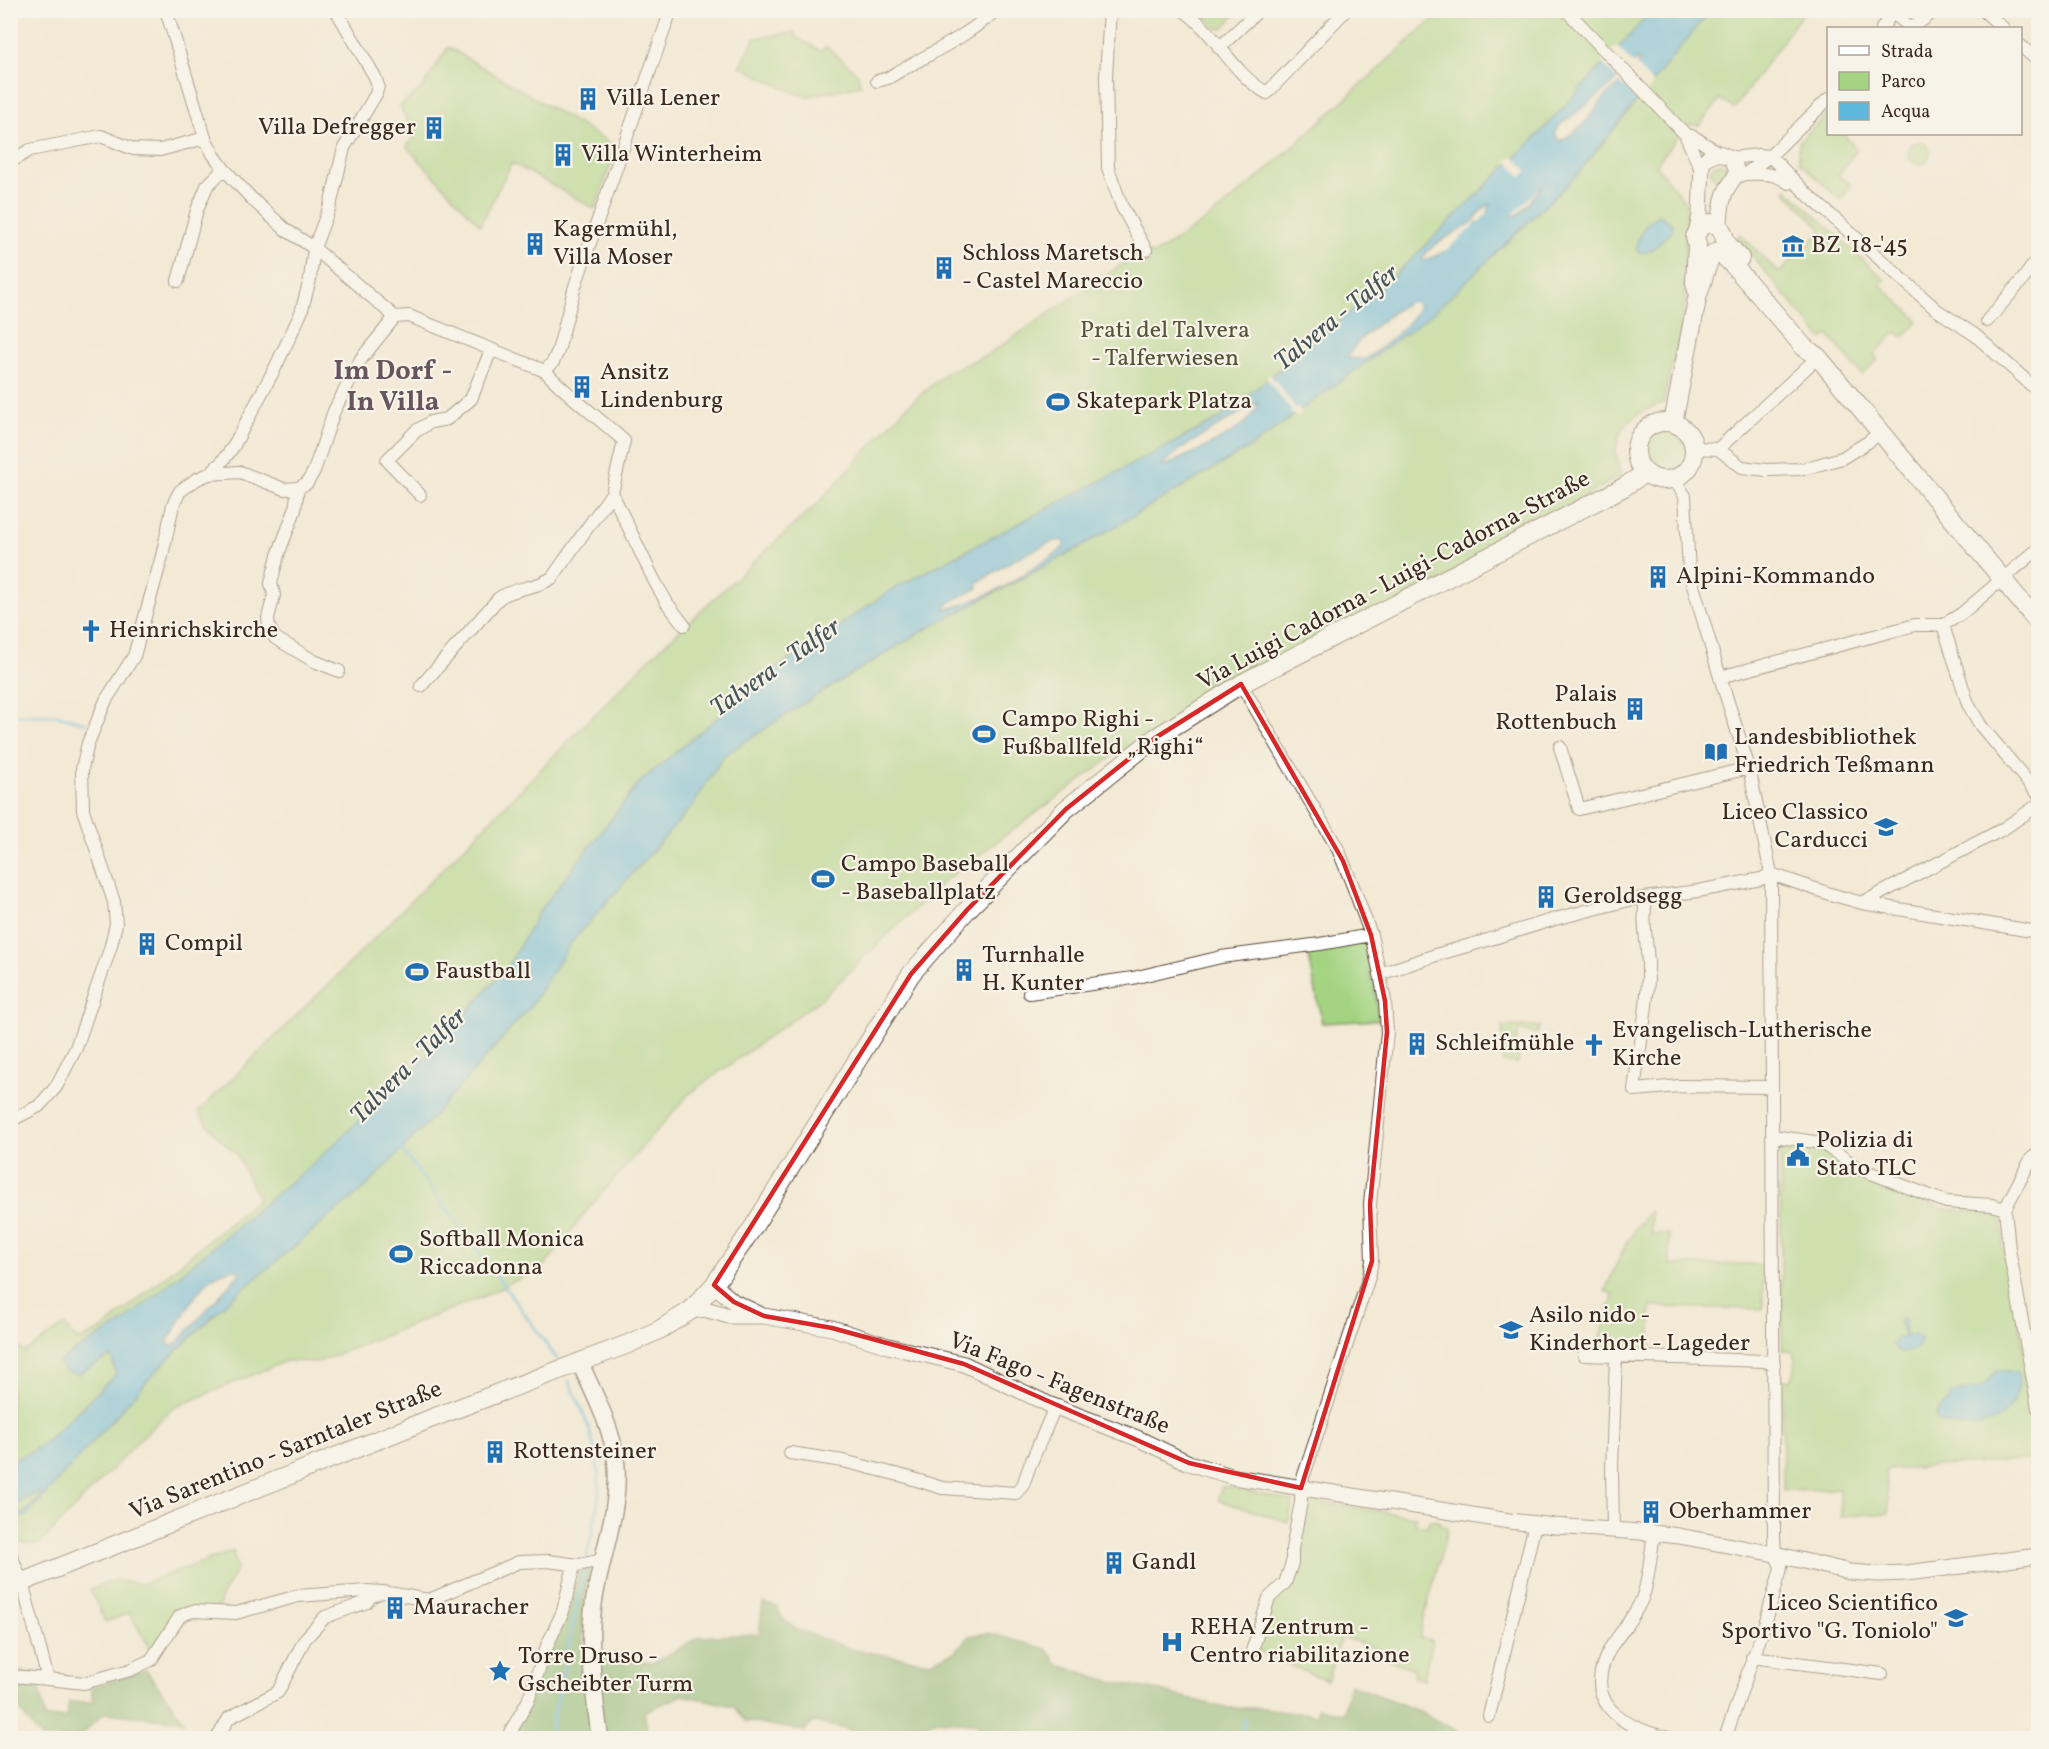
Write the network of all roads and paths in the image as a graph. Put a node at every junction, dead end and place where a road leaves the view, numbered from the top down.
1 (166, 10) edge
2 (336, 10) edge
3 (670, 10) edge
4 (996, 10) edge
5 (1110, 10) edge
6 (1183, 10) edge
7 (1259, 10) edge
8 (1346, 10) edge
9 (1566, 10) edge
10 (1894, 10) edge
11 (1936, 10) edge
12 (1983, 10) edge
13 (1883, 27) edge
14 (1911, 27) edge
15 (1913, 27) edge
16 (2002, 27) edge
17 (2022, 47) edge
18 (1219, 48) junction
19 (2038, 61) edge
20 (877, 81) dead end
21 (1827, 100) edge
22 (1684, 133) junction
23 (205, 138) junction
24 (1725, 155) junction
25 (1770, 156) junction
26 (10, 162) edge
27 (224, 169) junction
28 (1701, 173) junction
29 (1736, 180) junction
30 (1808, 195) junction
31 (1712, 241) junction
32 (314, 248) junction
33 (1146, 250) dead end
34 (2038, 258) edge
35 (178, 281) dead end
36 (395, 317) junction
37 (1981, 328) junction
38 (491, 350) junction
39 (1818, 357) junction
40 (545, 371) junction
41 (2038, 391) edge
42 (1673, 423) junction
43 (1881, 432) junction
44 (233, 447) junction
45 (1694, 448) junction
46 (1718, 449) junction
47 (240, 472) junction
48 (1645, 472) junction
49 (209, 474) junction
50 (1674, 479) junction
51 (298, 488) junction
52 (612, 494) junction
53 (420, 495) dead end
54 (2038, 549) edge
55 (2003, 580) junction
56 (2038, 622) edge
57 (1943, 625) junction
58 (684, 626) dead end
59 (339, 670) dead end
60 (1720, 677) junction
61 (1241, 684) junction
62 (421, 686) dead end
63 (1560, 747) dead end
64 (1749, 768) junction
65 (2038, 794) edge
66 (2038, 805) edge
67 (1771, 874) junction
68 (1646, 899) junction
69 (1862, 903) junction
70 (2038, 932) edge
71 (1371, 935) junction
72 (1380, 974) junction
73 (1029, 993) dead end
74 (1772, 1087) junction
75 (10, 1121) edge
76 (1773, 1136) junction
77 (2038, 1154) edge
78 (2005, 1209) junction
79 (714, 1285) junction
80 (690, 1311) junction
81 (764, 1316) junction
82 (1584, 1355) dead end
83 (1617, 1356) junction
84 (580, 1363) junction
85 (1774, 1364) junction
86 (1055, 1407) junction
87 (2038, 1408) edge
88 (790, 1453) dead end
89 (1301, 1488) junction
90 (1534, 1524) junction
91 (1613, 1530) junction
92 (1654, 1533) junction
93 (10, 1553) edge
94 (1775, 1554) junction
95 (2038, 1556) edge
96 (598, 1561) junction
97 (576, 1565) junction
98 (17, 1579) edge
99 (383, 1592) junction
100 (1252, 1651) dead end
101 (1752, 1657) junction
102 (1882, 1674) dead end
103 (10, 1676) edge
104 (48, 1679) junction
105 (1735, 1707) junction
106 (1489, 1716) dead end
107 (217, 1738) edge
108 (507, 1738) edge
109 (600, 1738) edge
110 (1669, 1738) edge
111 (1725, 1738) edge
112 (1733, 1738) edge

1 - 23 street
2 - 32 street
3 - 40 street
4 - 20 street
5 - 33 street
6 - 18 street
7 - 18 street
8 - 18 street
9 - 22 street
10 - 13 street
10 - 14 street
11 - 15 street
12 - 16 street
17 - 19 street
21 - 25 street
22 - 24 street
22 - 28 street
23 - 26 street
23 - 27 street
24 - 25 street
24 - 28 street
24 - 29 street
25 - 29 street
25 - 30 street
27 - 32 street
27 - 35 street
28 - 29 street
28 - 31 street
29 - 30 street
29 - 31 street
30 - 37 street
31 - 39 main road
31 - 42 main road
32 - 36 street
32 - 44 street
34 - 37 street
36 - 38 street
36 - 51 street
37 - 41 street
38 - 40 street
38 - 53 street
39 - 43 main road
39 - 46 street
40 - 52 street
42 - 45 main road
42 - 48 main road
43 - 46 street
43 - 55 main road
44 - 47 street
44 - 49 street
45 - 46 street
45 - 50 main road
47 - 49 street
47 - 51 street
48 - 50 main road
48 - 61 main road, Via Luigi Cadorna - Luigi-Cadorna-Straße
49 - 75 street
50 - 60 street
51 - 59 street
52 - 58 street
52 - 62 street
54 - 55 street
55 - 56 main road
55 - 57 street
57 - 60 street
57 - 65 street
60 - 64 street
61 - 71 street
61 - 79 main road, Via Luigi Cadorna - Luigi-Cadorna-Straße
63 - 64 street
64 - 67 street
66 - 69 street
67 - 68 street
67 - 69 street
67 - 74 street
68 - 72 street
68 - 74 street
69 - 70 street
71 - 72 street
71 - 73 street
72 - 89 street
74 - 76 street
76 - 78 street
76 - 85 street
77 - 78 street
78 - 87 street
79 - 80 main road, Via Luigi Cadorna - Luigi-Cadorna-Straße
79 - 81 street, Via Fago - Fagenstraße
80 - 81 street, Via Fago - Fagenstraße
80 - 84 main road, Via Sarentino - Sarntaler Straße
81 - 86 street, Via Fago - Fagenstraße
82 - 83 street
83 - 85 street
83 - 91 street
84 - 96 main road
84 - 98 main road, Via Sarentino - Sarntaler Straße
85 - 94 street
86 - 88 street
86 - 89 street, Via Fago - Fagenstraße
89 - 90 street, Via Fago - Fagenstraße
89 - 100 street
90 - 91 street, Via Fago - Fagenstraße
90 - 106 street
91 - 92 street, Via Fago - Fagenstraße
92 - 94 street, Via Fago - Fagenstraße
92 - 110 street
93 - 98 street
94 - 95 street, Via Fago - Fagenstraße
94 - 101 street
96 - 97 street
96 - 109 main road
97 - 99 street
97 - 108 street
98 - 104 street
99 - 104 street
99 - 107 street
101 - 102 street
101 - 105 street
103 - 104 street
105 - 111 street
105 - 112 street

